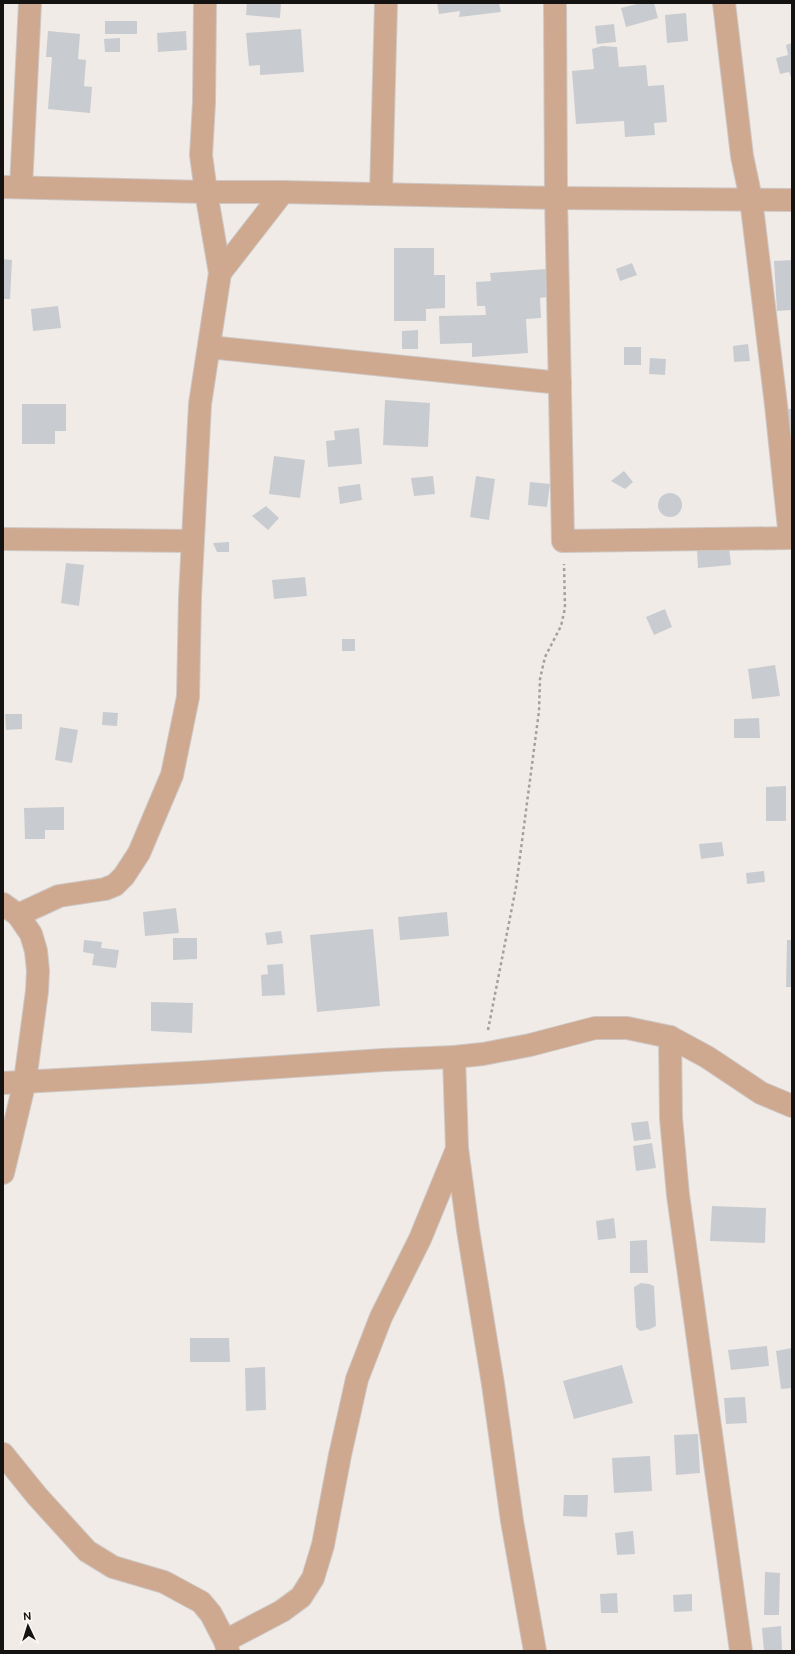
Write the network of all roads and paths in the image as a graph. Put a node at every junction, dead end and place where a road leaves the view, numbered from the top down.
1 (30, 3) edge
2 (205, 3) edge
3 (386, 3) edge
4 (556, 3) edge
5 (724, 3) edge
6 (12, 187) edge
7 (206, 192) junction
8 (283, 192) junction
9 (381, 194) junction
10 (556, 198) junction
11 (751, 199) junction
12 (792, 200) edge
13 (220, 274) junction
14 (209, 347) junction
15 (560, 383) junction
16 (791, 538) edge
17 (3, 539) edge
18 (563, 541) junction
19 (192, 542) junction
20 (10, 910) edge
21 (670, 1036) junction
22 (483, 1054) junction
23 (454, 1057) junction
24 (25, 1081) junction
25 (3, 1083) edge
26 (792, 1106) edge
27 (457, 1148) junction
28 (3, 1173) edge
29 (3, 1454) edge
30 (227, 1646) edge
31 (535, 1651) edge
32 (741, 1651) edge

1 - 6 street
2 - 7 street
3 - 9 street
4 - 10 street
5 - 11 street
6 - 7 street
7 - 8 street
7 - 13 street
8 - 9 street
8 - 13 street
9 - 10 street
10 - 11 street
10 - 15 street
11 - 12 street
11 - 16 street
13 - 14 street
14 - 15 street
14 - 19 street
15 - 18 street
16 - 18 street
17 - 19 street
18 - 22 path
19 - 20 street
20 - 24 street
21 - 22 street
21 - 26 street
21 - 32 street
22 - 23 street
23 - 24 street
23 - 27 street
24 - 25 street
24 - 28 street
27 - 30 street
27 - 31 street
29 - 30 street

